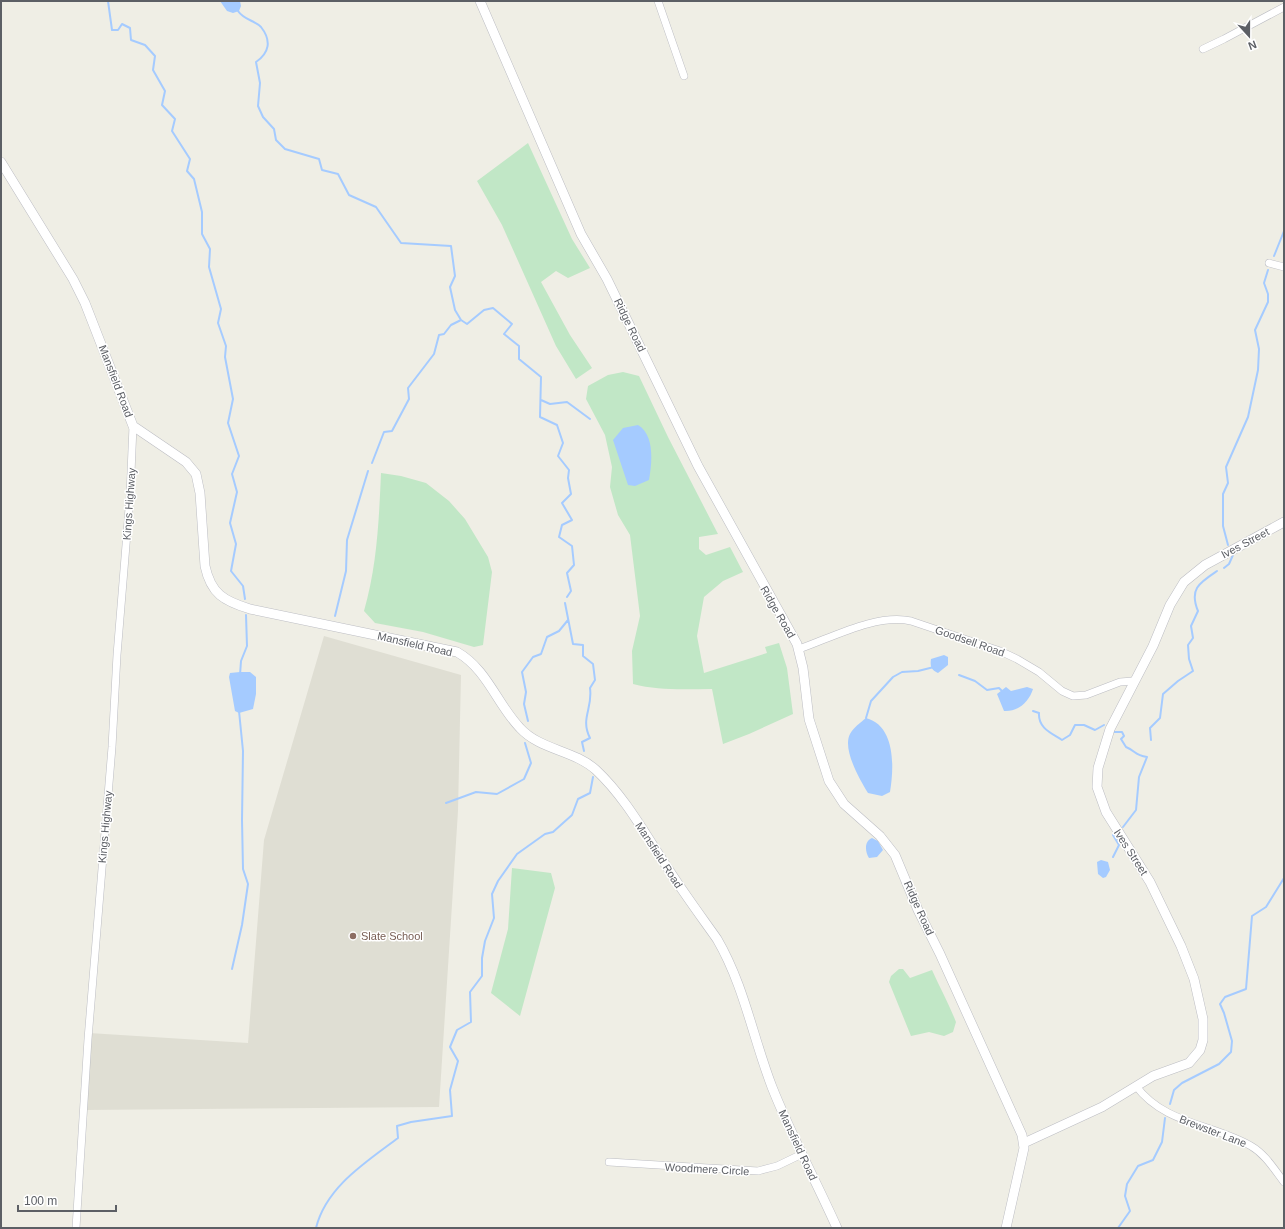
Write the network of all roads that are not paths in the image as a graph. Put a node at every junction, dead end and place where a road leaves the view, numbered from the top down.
1 (480, 1) edge
2 (658, 1) edge
3 (1284, 7) edge
4 (1203, 49) dead end
5 (684, 76) dead end
6 (1, 162) edge
7 (1269, 263) dead end
8 (1284, 267) edge
9 (133, 426) junction
10 (1284, 522) edge
11 (798, 649) junction
12 (1133, 681) junction
13 (1136, 1086) junction
14 (1024, 1143) junction
15 (802, 1154) junction
16 (609, 1162) dead end
17 (1284, 1182) edge
18 (76, 1228) edge
19 (837, 1228) edge
20 (1006, 1228) edge

1 - 11 street, Ridge Road
2 - 5 street
3 - 4 street
6 - 9 street, Mansfield Road
7 - 8 street
9 - 15 street, Mansfield Road
9 - 18 street, Kings Highway
10 - 12 street, Ives Street
11 - 12 street, Goodsell Road
11 - 14 street, Ridge Road
12 - 13 street, Ives Street
13 - 14 street, Ives Street
13 - 17 street, Brewster Lane
14 - 20 street
15 - 16 street, Woodmere Circle
15 - 19 street, Mansfield Road

